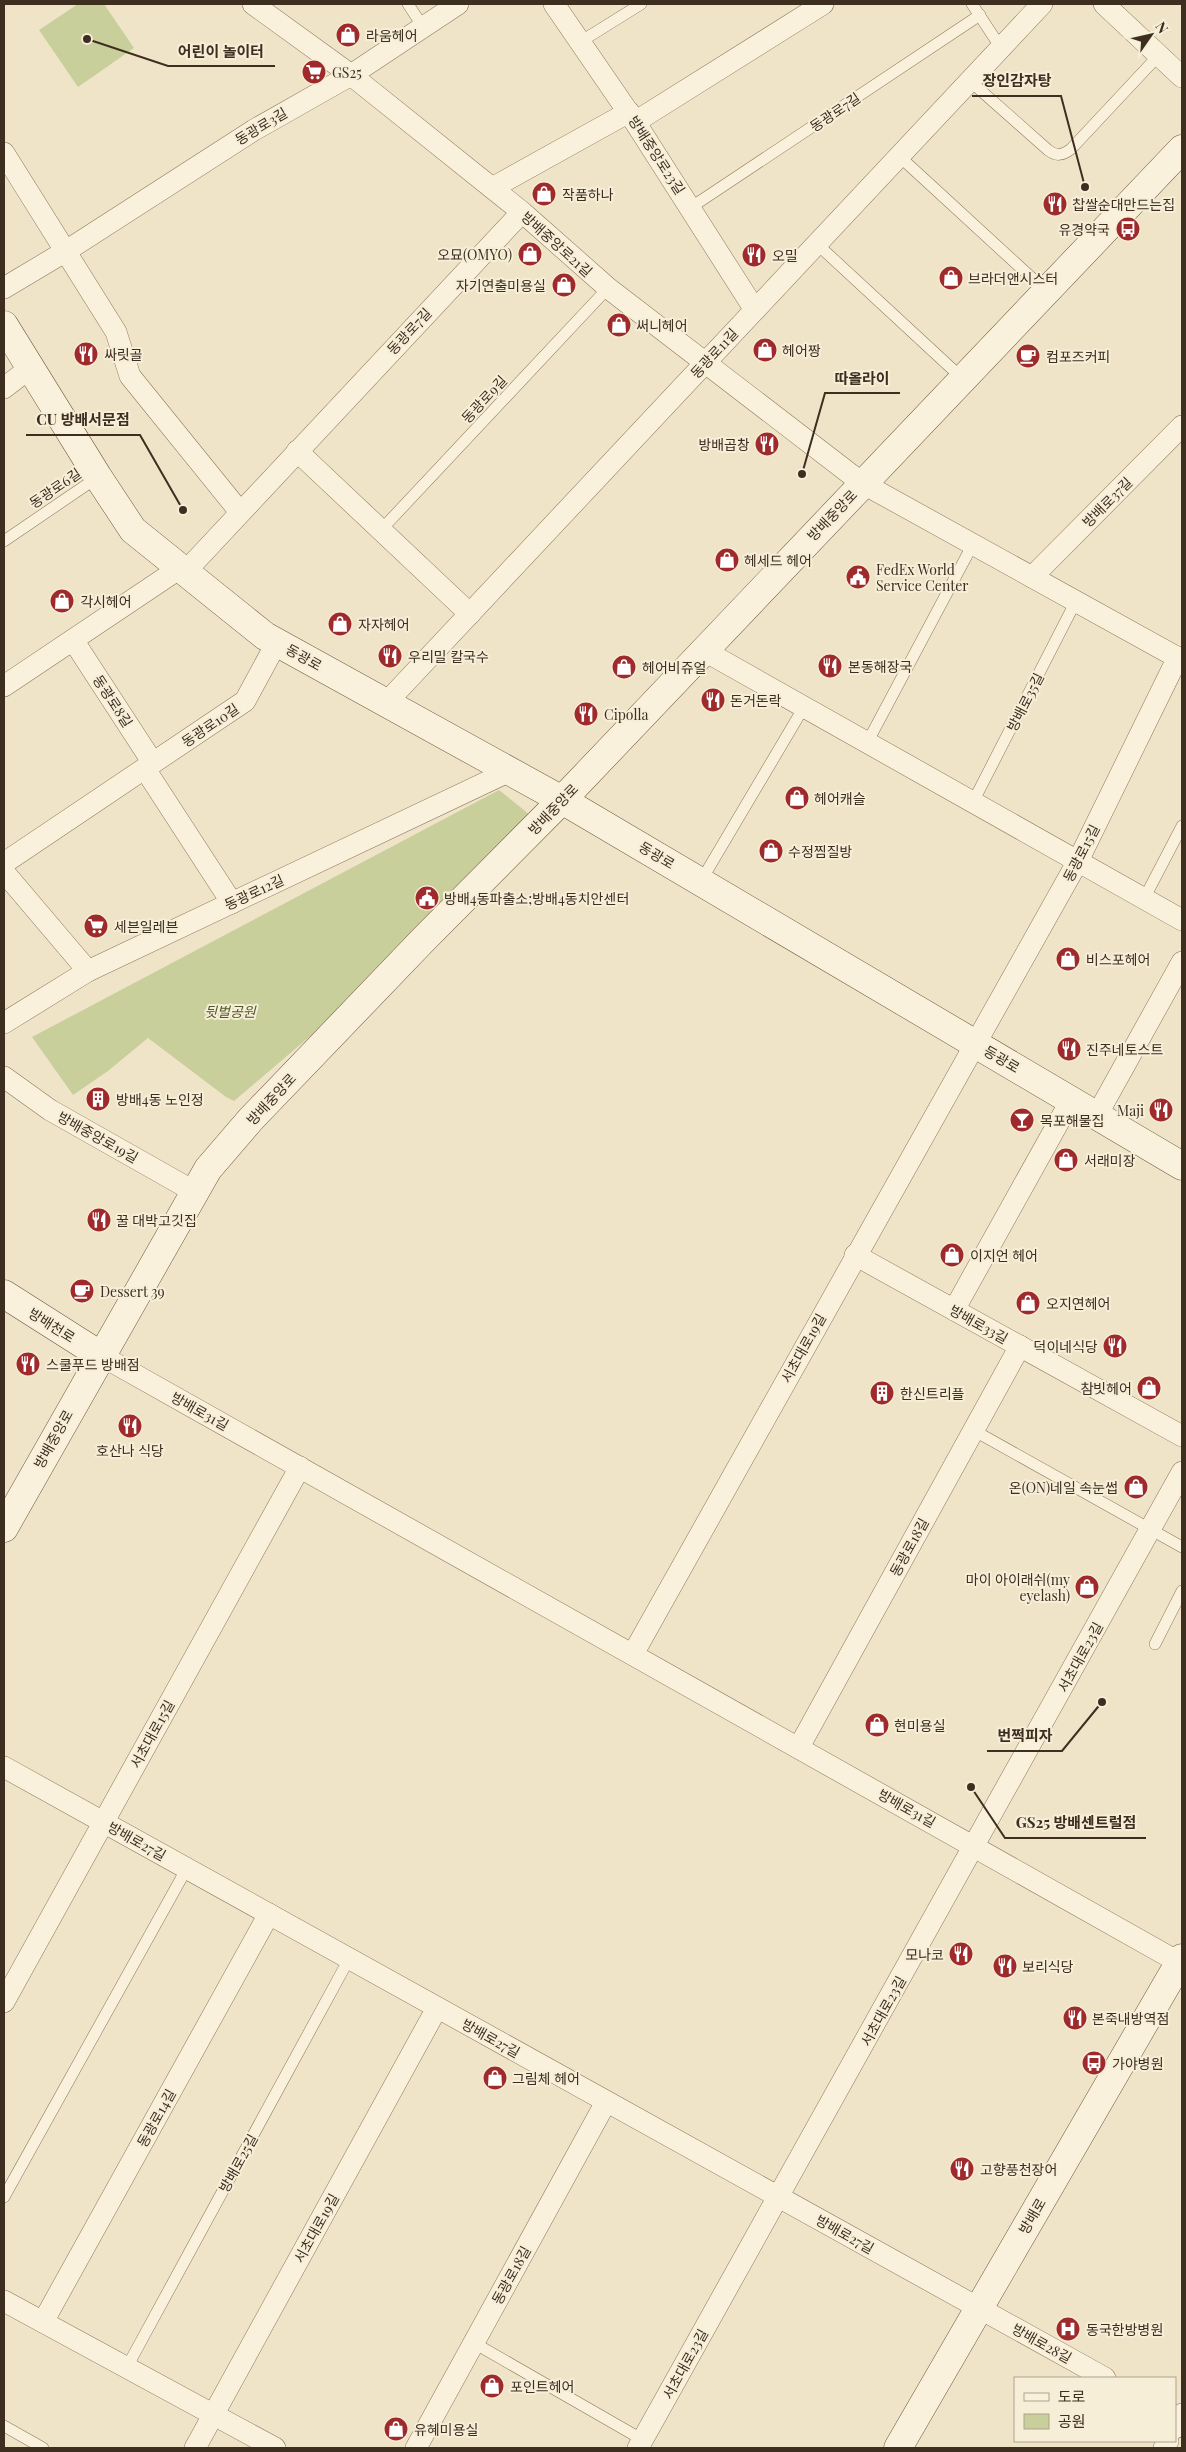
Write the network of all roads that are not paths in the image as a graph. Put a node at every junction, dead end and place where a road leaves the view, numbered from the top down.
1 (253, 4) edge
2 (408, 4) edge
3 (458, 4) edge
4 (554, 4) edge
5 (641, 4) edge
6 (823, 4) edge
7 (972, 4) edge
8 (1042, 4) edge
9 (1104, 4) edge
10 (980, 16) junction
11 (423, 27) junction
12 (580, 42) junction
13 (1000, 48) junction
14 (1159, 55) junction
15 (351, 75) junction
16 (1182, 77) edge
17 (970, 81) junction
18 (632, 117) junction
19 (1182, 149) edge
20 (4, 153) edge
21 (899, 156) junction
22 (492, 188) junction
23 (690, 208) junction
24 (522, 212) junction
25 (817, 244) junction
26 (66, 251) junction
27 (4, 288) edge
28 (608, 288) junction
29 (1046, 291) junction
30 (755, 310) junction
31 (4, 325) edge
32 (704, 364) junction
33 (30, 368) junction
34 (963, 379) junction
35 (4, 388) edge
36 (1182, 426) edge
37 (297, 450) junction
38 (98, 477) junction
39 (862, 483) junction
40 (240, 512) junction
41 (382, 530) junction
42 (4, 541) edge
43 (973, 544) junction
44 (183, 570) junction
45 (1032, 577) junction
46 (1076, 601) junction
47 (470, 614) junction
48 (73, 640) junction
49 (276, 642) junction
50 (703, 650) junction
51 (1180, 659) edge
52 (4, 686) edge
53 (386, 703) junction
54 (804, 707) junction
55 (867, 743) junction
56 (149, 766) junction
57 (510, 771) junction
58 (562, 800) junction
59 (973, 802) junction
60 (1182, 826) edge
61 (1078, 861) junction
62 (4, 863) edge
63 (4, 872) edge
64 (701, 881) junction
65 (1144, 899) junction
66 (232, 903) junction
67 (1182, 920) edge
68 (1182, 962) edge
69 (88, 971) junction
70 (4, 1023) edge
71 (977, 1044) junction
72 (4, 1077) edge
73 (1071, 1100) junction
74 (1097, 1115) junction
75 (1182, 1166) edge
76 (195, 1192) junction
77 (855, 1255) junction
78 (4, 1294) edge
79 (954, 1310) junction
80 (1020, 1346) junction
81 (100, 1355) junction
82 (973, 1430) junction
83 (1182, 1436) edge
84 (300, 1467) junction
85 (1182, 1472) edge
86 (4, 1528) edge
87 (1151, 1529) junction
88 (1182, 1547) edge
89 (1182, 1591) edge
90 (1155, 1644) dead end
91 (633, 1654) junction
92 (799, 1747) junction
93 (4, 1767) edge
94 (103, 1822) junction
95 (974, 1846) junction
96 (187, 1868) junction
97 (270, 1914) junction
98 (349, 1959) junction
99 (1181, 1962) edge
100 (4, 2002) edge
101 (437, 2008) junction
102 (606, 2102) junction
103 (4, 2197) edge
104 (779, 2198) junction
105 (4, 2300) edge
106 (979, 2307) junction
107 (43, 2322) junction
108 (474, 2343) junction
109 (127, 2367) junction
110 (1103, 2377) edge
111 (213, 2415) junction
112 (4, 2426) edge
113 (640, 2444) edge
114 (43, 2448) edge
115 (195, 2448) edge
116 (275, 2448) edge
117 (416, 2448) edge
118 (898, 2448) edge

1 - 15 street, 방배중앙로21길
2 - 11 lane
3 - 11 street, 동광로3길
4 - 12 street, 방배중앙로23길
5 - 12 lane
6 - 18 street
7 - 10 lane
8 - 13 street, 동광로11길
9 - 14 street
10 - 13 lane
10 - 23 lane, 동광로7길
11 - 15 street, 동광로3길
12 - 18 street, 방배중앙로23길
13 - 17 street, 동광로11길
14 - 16 street
14 - 17 lane
15 - 22 street, 방배중앙로21길
15 - 26 street, 동광로3길
17 - 21 street, 동광로11길
18 - 22 street
18 - 23 street, 방배중앙로23길
19 - 29 street, 방배중앙로
20 - 26 street
21 - 25 street, 동광로11길
21 - 29 lane
22 - 24 street, 방배중앙로21길
23 - 30 street, 방배중앙로23길
24 - 28 street, 방배중앙로21길
24 - 37 street, 동광로7길
25 - 30 street, 동광로11길
25 - 34 lane
26 - 27 street, 동광로3길
26 - 40 street
28 - 32 street, 방배중앙로21길
28 - 41 lane, 동광로9길
29 - 34 street, 방배중앙로
30 - 32 street, 동광로11길
31 - 33 street, 동광로
32 - 39 street, 방배중앙로21길
32 - 47 street, 동광로11길
33 - 35 street
33 - 38 street, 동광로
34 - 39 street, 방배중앙로
36 - 45 street, 방배로37길
37 - 40 street, 동광로7길
37 - 41 street
38 - 42 lane, 동광로6길
38 - 44 street, 동광로
39 - 43 street
39 - 50 street, 방배중앙로
40 - 44 street, 동광로7길
41 - 47 street
43 - 45 street
43 - 55 lane
44 - 48 street
44 - 49 street, 동광로
45 - 46 street
46 - 51 street
46 - 59 lane, 방배로35길
47 - 53 street, 동광로11길
48 - 52 street
48 - 56 street, 동광로8길
49 - 53 street, 동광로
49 - 56 street, 동광로10길
50 - 54 street
50 - 58 street, 방배중앙로
51 - 61 street, 동광로15길
53 - 57 street, 동광로
54 - 55 street
54 - 64 lane
55 - 59 street
56 - 62 street, 동광로10길
56 - 66 street
57 - 58 street, 동광로
57 - 66 street, 동광로12길
58 - 64 street, 동광로
58 - 76 street, 방배중앙로
59 - 61 street
60 - 65 lane
61 - 65 street
61 - 71 street, 동광로15길
63 - 69 street
64 - 71 street, 동광로
65 - 67 street
66 - 69 street, 동광로12길
68 - 74 street
69 - 70 street, 동광로12길
71 - 73 street, 동광로
71 - 77 street, 서초대로19길
72 - 76 street, 방배중앙로19길
73 - 74 street, 동광로
73 - 79 street
74 - 75 street, 동광로
76 - 81 street, 방배중앙로
77 - 79 street, 방배로33길
77 - 91 street, 서초대로19길
78 - 81 street, 방배천로
79 - 80 street, 방배로33길
80 - 82 street, 동광로18길
80 - 83 street, 방배로33길
81 - 84 street, 방배로31길
81 - 86 street, 방배중앙로
82 - 87 lane
82 - 92 street, 동광로18길
84 - 91 street, 방배로31길
84 - 94 street, 서초대로15길
85 - 87 street, 서초대로23길
87 - 88 lane
87 - 95 street, 서초대로23길
89 - 90 lane
91 - 92 street, 방배로31길
92 - 95 street, 방배로31길
93 - 94 street, 방배로27길
94 - 96 street, 방배로27길
94 - 100 street, 서초대로15길
95 - 99 street, 방배로31길
95 - 104 street, 서초대로23길
96 - 97 street, 방배로27길
96 - 103 lane
97 - 98 street, 방배로27길
97 - 107 street, 동광로14길
98 - 101 street, 방배로27길
98 - 109 lane, 방배로25길
99 - 106 street, 방배로
101 - 102 street, 방배로27길
101 - 111 street, 서초대로19길
102 - 104 street, 방배로27길
102 - 108 street, 동광로18길
104 - 106 street, 방배로27길
104 - 113 street, 서초대로23길
105 - 107 street
106 - 110 street, 방배로28길
106 - 118 street, 방배로
107 - 109 street
108 - 113 lane, 서초대로23길
108 - 117 street, 동광로18길
109 - 111 street
111 - 115 street, 서초대로19길
111 - 116 street
112 - 114 lane

